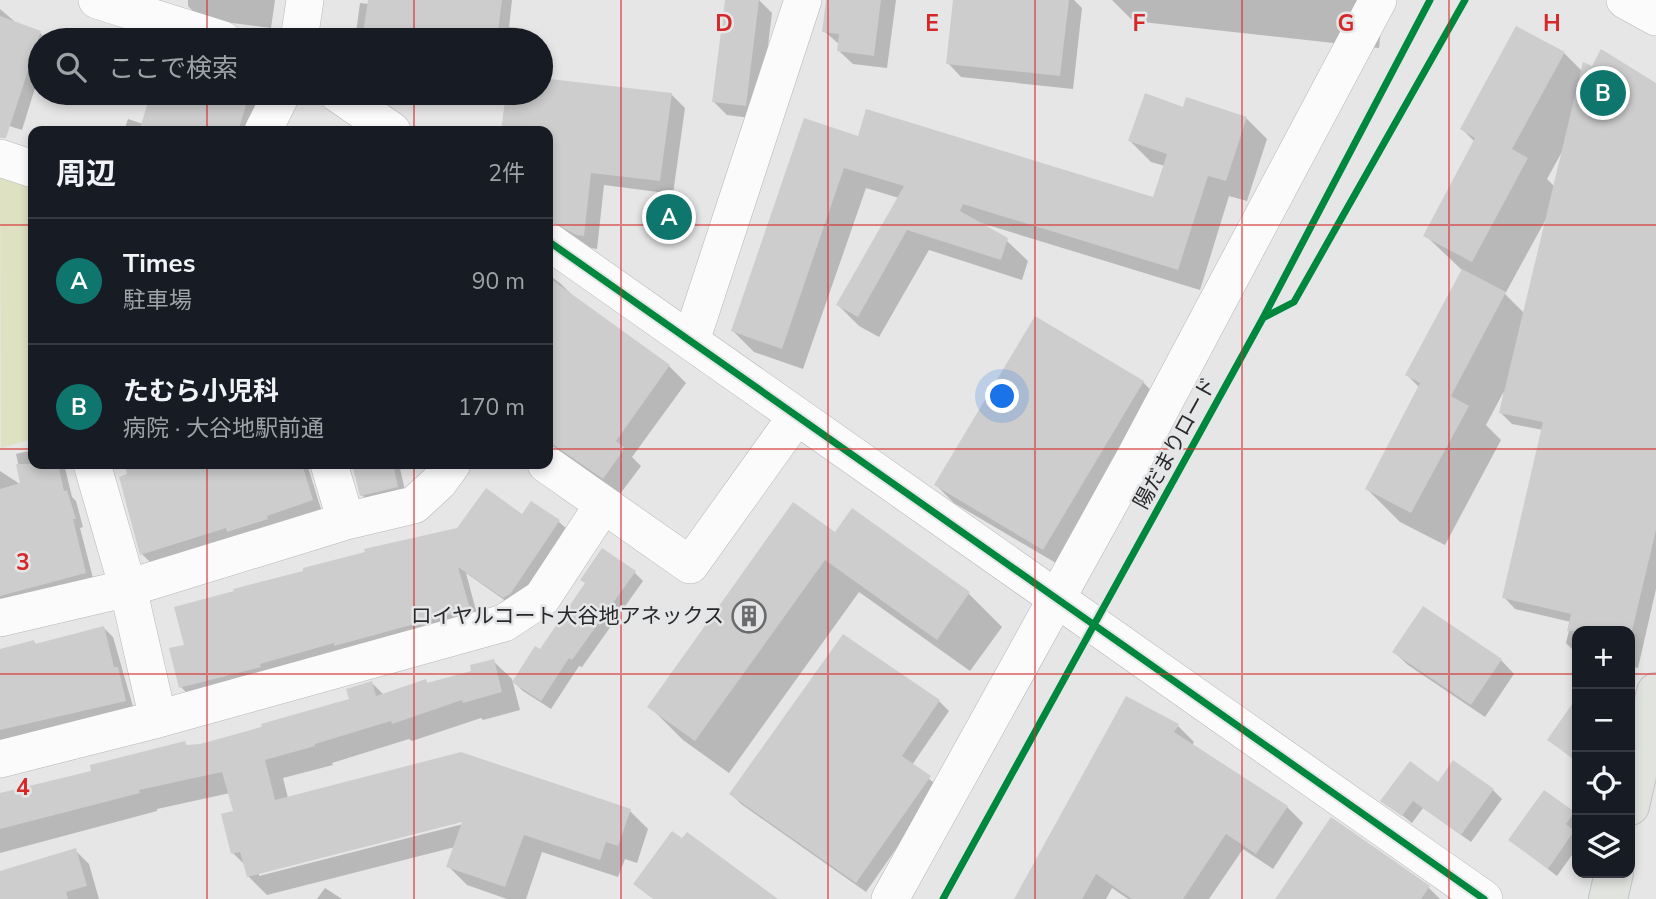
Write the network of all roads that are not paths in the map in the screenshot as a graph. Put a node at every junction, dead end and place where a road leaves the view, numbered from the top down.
1 (97, 0) edge
2 (305, 0) edge
3 (803, 0) edge
4 (1378, 0) edge
5 (1625, 0) edge
6 (169, 11) edge
7 (1656, 17) edge
8 (201, 28) edge
9 (301, 28) edge
10 (276, 105) edge
11 (354, 105) edge
12 (266, 126) edge
13 (385, 126) edge
14 (0, 158) edge
15 (28, 167) edge
16 (553, 244) edge
17 (691, 341) junction
18 (796, 417) junction
19 (93, 469) edge
20 (330, 469) edge
21 (448, 469) edge
22 (553, 469) edge
23 (603, 505) junction
24 (346, 521) junction
25 (128, 588) junction
26 (1067, 606) junction
27 (0, 618) edge
28 (1656, 692) edge
29 (158, 719) junction
30 (0, 759) edge
31 (1635, 784) edge
32 (1613, 878) edge
33 (890, 899) edge
34 (1484, 899) edge
35 (1608, 899) edge

1 - 6 street
2 - 9 street
3 - 17 street
4 - 26 street
5 - 7 street
6 - 8 street
10 - 12 street
11 - 13 street
14 - 15 street
16 - 17 street
17 - 18 street
18 - 23 street
18 - 26 street
19 - 25 street
20 - 24 street
21 - 24 street
22 - 23 street
23 - 29 street
24 - 25 street
25 - 27 street
25 - 29 street
26 - 33 street
26 - 34 street
28 - 31 main road
29 - 30 street
32 - 35 main road

